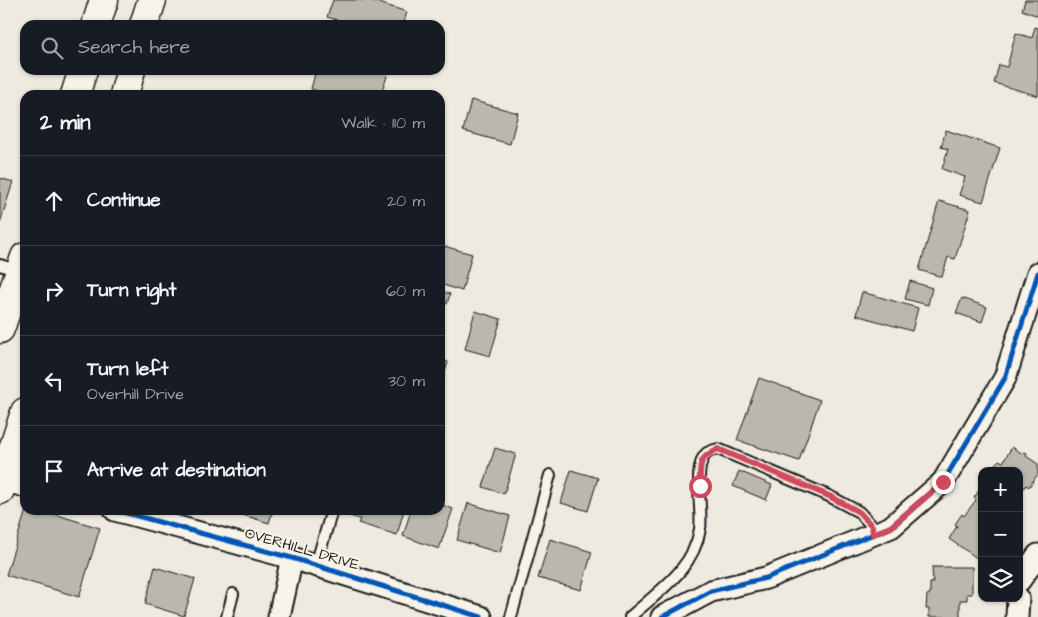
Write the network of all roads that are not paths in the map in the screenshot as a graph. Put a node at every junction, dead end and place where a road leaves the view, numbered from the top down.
1 (104, 0) edge
2 (152, 0) edge
3 (98, 20) edge
4 (146, 20) edge
5 (81, 75) edge
6 (130, 75) edge
7 (77, 90) edge
8 (125, 90) edge
9 (15, 264) edge
10 (1038, 273) edge
11 (0, 329) edge
12 (20, 435) edge
13 (550, 475) dead end
14 (9, 485) edge
15 (135, 515) edge
16 (331, 515) edge
17 (873, 534) junction
18 (1038, 555) edge
19 (292, 558) junction
20 (316, 565) junction
21 (1023, 576) edge
22 (233, 594) dead end
23 (1018, 602) edge
24 (227, 617) edge
25 (279, 617) edge
26 (481, 617) edge
27 (511, 617) edge
28 (630, 617) edge
29 (662, 617) edge
30 (1018, 617) edge

1 - 3 main road
2 - 4 main road
5 - 7 main road
6 - 8 main road
9 - 11 main road
10 - 17 street
12 - 14 main road
13 - 27 lane
15 - 19 street, OVERHILL DRIVE
16 - 20 lane
17 - 28 lane
17 - 29 street
18 - 21 street
19 - 20 street, OVERHILL DRIVE
19 - 25 street
20 - 26 street, OVERHILL DRIVE
22 - 24 lane
23 - 30 street

